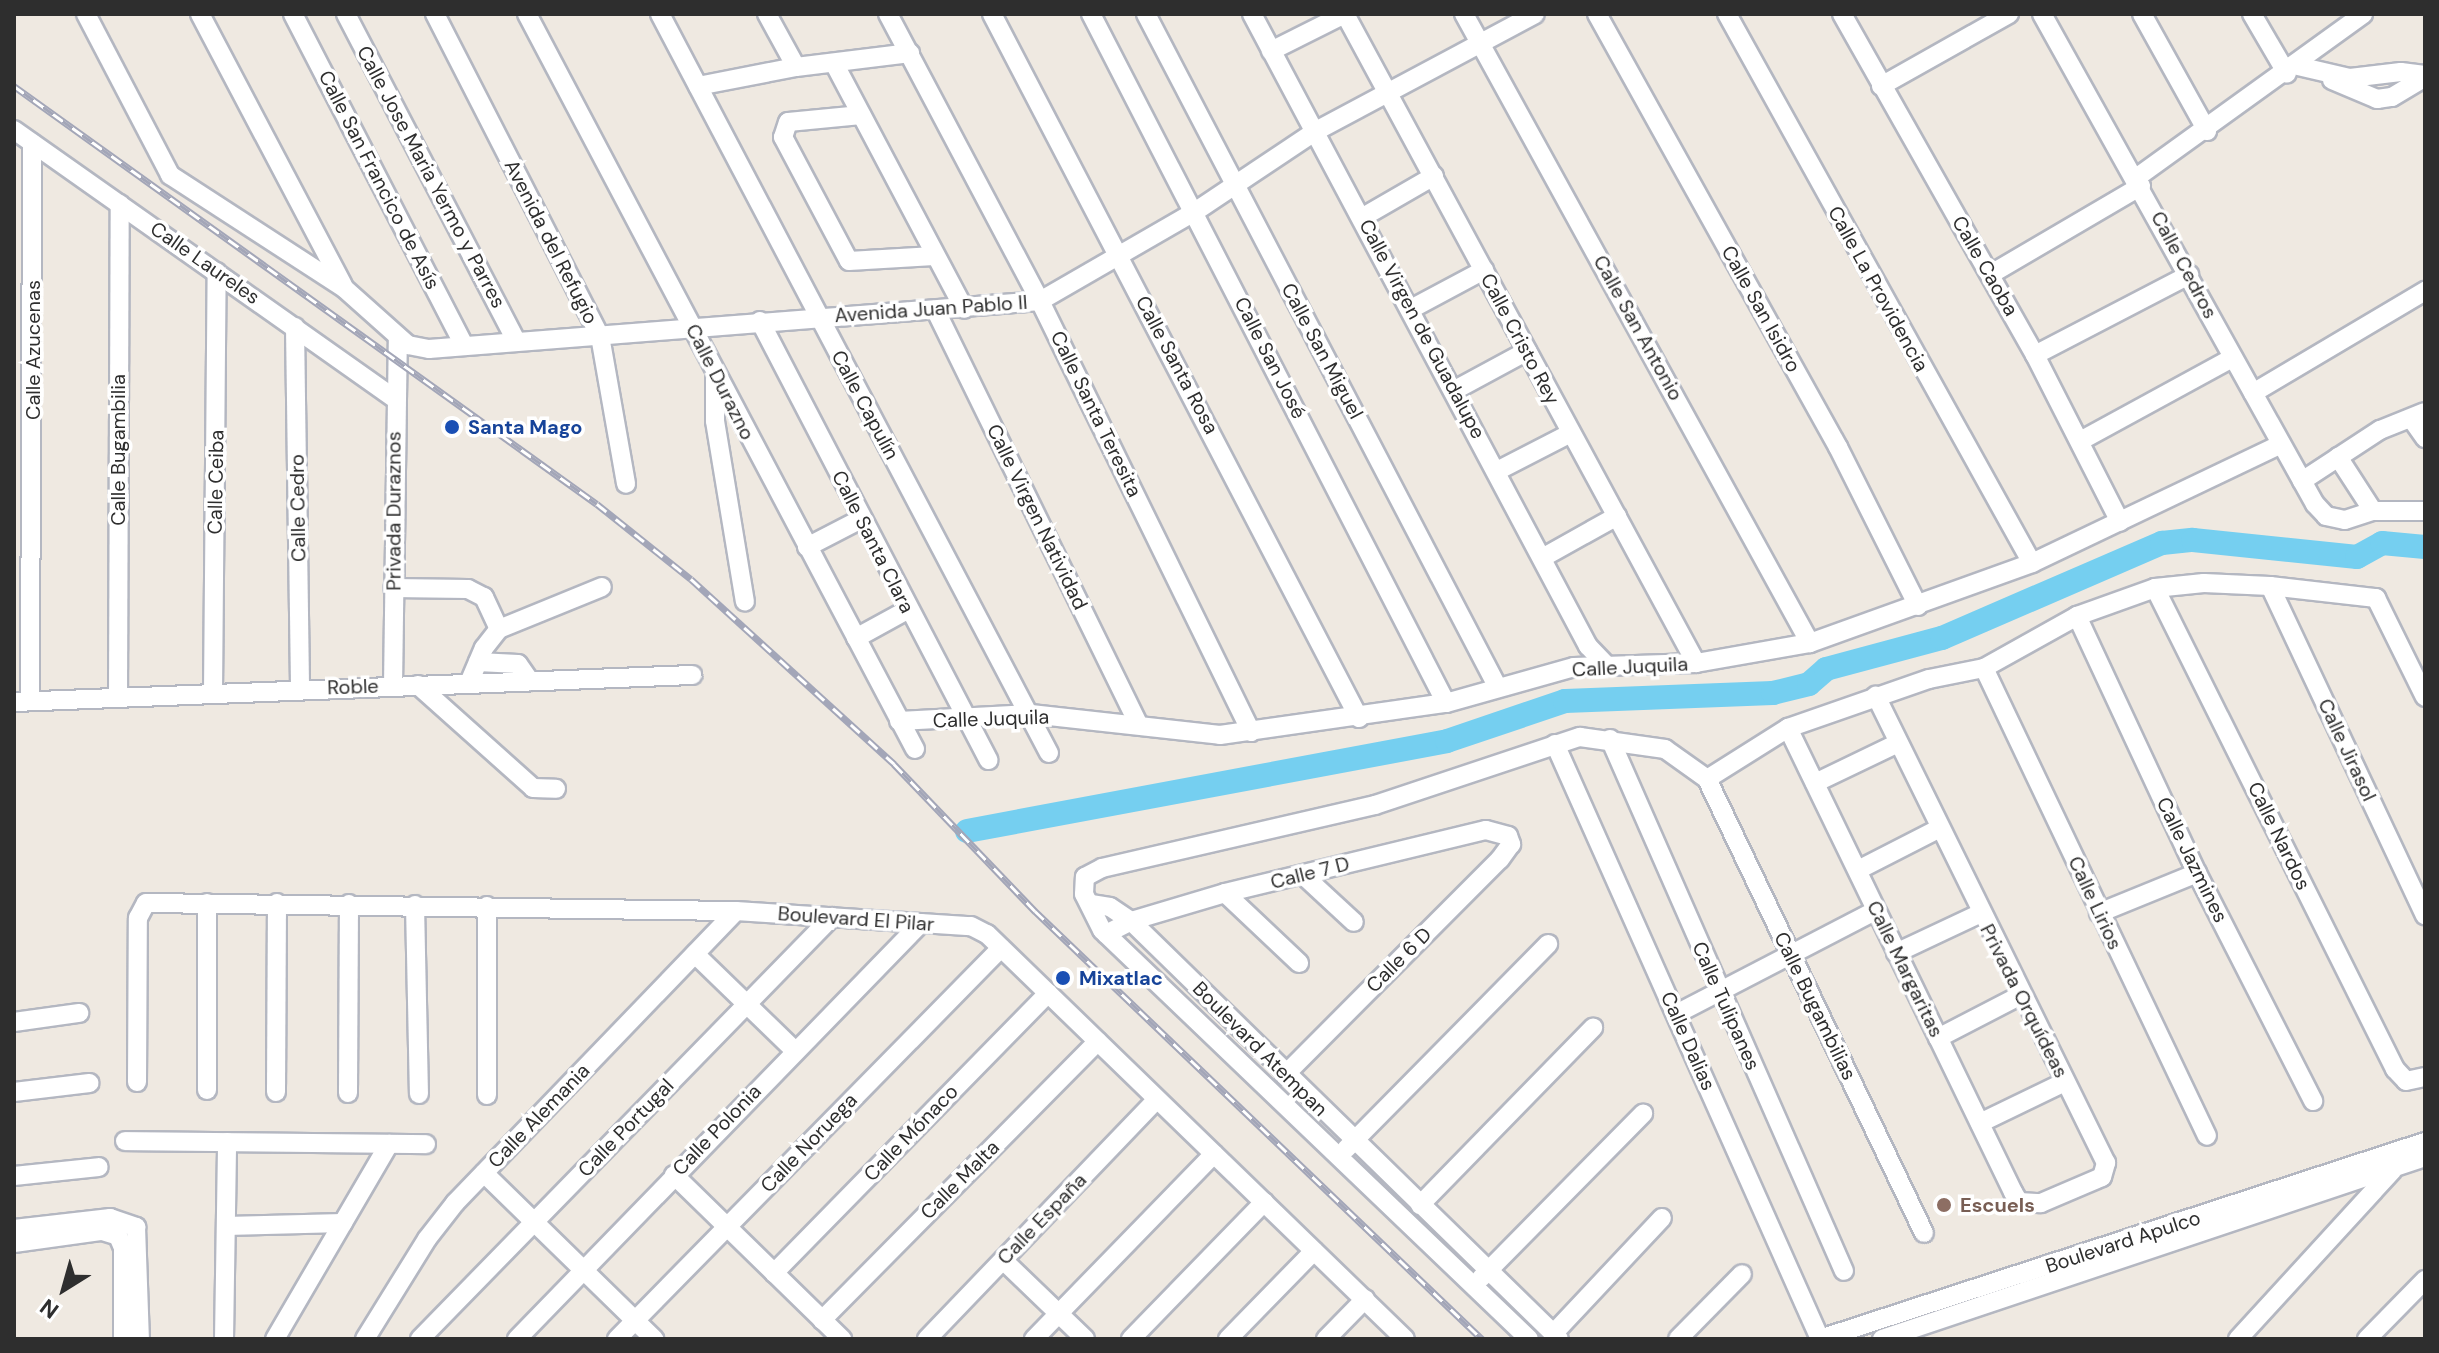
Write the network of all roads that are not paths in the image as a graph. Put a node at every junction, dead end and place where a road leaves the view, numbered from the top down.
1 (86, 14) edge
2 (200, 14) edge
3 (293, 14) edge
4 (346, 14) edge
5 (435, 14) edge
6 (527, 14) edge
7 (660, 14) edge
8 (767, 14) edge
9 (888, 14) edge
10 (992, 14) edge
11 (1091, 14) edge
12 (1146, 14) edge
13 (1252, 14) edge
14 (1345, 14) edge
15 (1464, 14) edge
16 (1535, 14) edge
17 (1597, 14) edge
18 (1727, 14) edge
19 (1842, 14) edge
20 (2009, 14) edge
21 (2042, 14) edge
22 (2142, 14) edge
23 (2252, 14) edge
24 (2363, 14) edge
25 (1482, 46) junction
26 (1271, 51) junction
27 (910, 53) junction
28 (834, 63) junction
29 (796, 67) junction
30 (2293, 70) junction
31 (2425, 76) edge
32 (698, 86) junction
33 (1881, 86) junction
34 (1387, 93) junction
35 (861, 115) junction
36 (14, 130) edge
37 (1316, 131) junction
38 (2207, 131) junction
39 (32, 143) junction
40 (1434, 176) junction
41 (2139, 182) junction
42 (1236, 185) junction
43 (120, 204) junction
44 (1196, 211) junction
45 (1363, 217) junction
46 (23, 226) edge
47 (934, 256) junction
48 (1120, 256) junction
49 (1484, 270) junction
50 (217, 272) junction
51 (1991, 274) junction
52 (2189, 275) junction
53 (344, 288) junction
54 (2425, 291) edge
55 (1040, 301) junction
56 (964, 309) junction
57 (1411, 309) junction
58 (936, 311) junction
59 (819, 317) junction
60 (760, 321) junction
61 (691, 325) junction
62 (295, 327) junction
63 (600, 336) junction
64 (398, 337) junction
65 (516, 341) junction
66 (464, 346) junction
67 (1527, 351) junction
68 (2035, 355) junction
69 (2232, 358) junction
70 (716, 377) junction
71 (1455, 390) junction
72 (2253, 393) junction
73 (394, 398) junction
74 (2419, 416) edge
75 (1571, 433) junction
76 (2425, 438) edge
77 (2080, 441) junction
78 (2279, 445) junction
79 (2338, 457) junction
80 (1497, 471) junction
81 (2302, 481) junction
82 (626, 484) dead end
83 (2373, 511) junction
84 (2425, 511) edge
85 (1617, 516) junction
86 (861, 519) junction
87 (2120, 522) junction
88 (807, 547) junction
89 (1542, 558) junction
90 (2032, 563) junction
91 (2270, 586) junction
92 (602, 587) dead end
93 (393, 588) junction
94 (2155, 588) junction
95 (745, 602) dead end
96 (1918, 606) junction
97 (907, 610) junction
98 (2077, 616) junction
99 (499, 629) junction
100 (856, 638) junction
101 (1810, 643) junction
102 (1588, 646) junction
103 (478, 662) junction
104 (1696, 663) junction
105 (1607, 666) junction
106 (1574, 667) junction
107 (1984, 668) junction
108 (692, 675) dead end
109 (530, 681) junction
110 (469, 683) junction
111 (418, 685) junction
112 (393, 686) junction
113 (1498, 688) junction
114 (300, 689) junction
115 (213, 692) junction
116 (118, 696) junction
117 (1876, 696) junction
118 (2425, 697) edge
119 (22, 701) edge
120 (1446, 703) junction
121 (1031, 714) junction
122 (1359, 718) junction
123 (968, 720) junction
124 (899, 721) junction
125 (1138, 724) junction
126 (1788, 728) junction
127 (1251, 732) junction
128 (1610, 739) junction
129 (1898, 743) junction
130 (1555, 744) junction
131 (915, 749) dead end
132 (1049, 753) dead end
133 (989, 760) dead end
134 (1707, 779) junction
135 (1815, 783) junction
136 (556, 789) dead end
137 (1938, 829) junction
138 (1511, 844) joint
139 (1858, 870) junction
140 (2197, 873) junction
141 (1303, 875) junction
142 (1225, 893) junction
143 (207, 903) junction
144 (277, 903) junction
145 (349, 904) junction
146 (1091, 904) junction
147 (415, 905) junction
148 (487, 906) junction
149 (736, 911) junction
150 (1875, 911) junction
151 (2099, 913) junction
152 (1979, 914) junction
153 (2425, 915) edge
154 (832, 917) junction
155 (1131, 921) junction
156 (1354, 922) dead end
157 (921, 923) junction
158 (1106, 934) junction
159 (1548, 944) dead end
160 (1001, 948) junction
161 (1896, 953) junction
162 (695, 954) junction
163 (1791, 958) junction
164 (1299, 963) dead end
165 (1048, 993) junction
166 (1720, 994) junction
167 (2021, 995) junction
168 (747, 1004) junction
169 (79, 1013) dead end
170 (1676, 1014) junction
171 (15, 1017) edge
172 (1593, 1028) dead end
173 (1938, 1038) junction
174 (1098, 1041) junction
175 (794, 1050) junction
176 (1285, 1075) junction
177 (2425, 1077) edge
178 (137, 1082) dead end
179 (2065, 1082) junction
180 (89, 1083) dead end
181 (207, 1090) dead end
182 (14, 1092) edge
183 (276, 1092) dead end
184 (348, 1093) dead end
185 (419, 1094) dead end
186 (487, 1095) dead end
187 (1157, 1099) junction
188 (2313, 1101) dead end
189 (1643, 1114) dead end
190 (1980, 1123) junction
191 (2207, 1136) dead end
192 (125, 1141) dead end
193 (227, 1142) junction
194 (1354, 1142) junction
195 (389, 1144) junction
196 (426, 1144) dead end
197 (2421, 1149) edge
198 (1214, 1154) junction
199 (1339, 1156) junction
200 (99, 1167) dead end
201 (2396, 1168) junction
202 (484, 1173) junction
203 (674, 1175) junction
204 (14, 1176) edge
205 (1264, 1202) junction
206 (2027, 1204) joint
207 (1420, 1205) junction
208 (1662, 1218) dead end
209 (534, 1222) junction
210 (343, 1223) junction
211 (226, 1226) junction
212 (727, 1227) junction
213 (123, 1228) junction
214 (14, 1229) edge
215 (1924, 1233) dead end
216 (14, 1243) edge
217 (1314, 1251) junction
218 (1003, 1260) junction
219 (583, 1270) junction
220 (1488, 1271) junction
221 (1844, 1271) dead end
222 (774, 1273) junction
223 (1742, 1274) dead end
224 (2425, 1280) edge
225 (1473, 1285) junction
226 (1365, 1299) junction
227 (1059, 1314) junction
228 (1888, 1319) junction
229 (822, 1320) junction
230 (635, 1321) junction
231 (1907, 1331) junction
232 (1556, 1336) edge
233 (123, 1339) edge
234 (140, 1339) edge
235 (224, 1339) edge
236 (275, 1339) edge
237 (365, 1339) edge
238 (420, 1339) edge
239 (517, 1339) edge
240 (617, 1339) edge
241 (654, 1339) edge
242 (842, 1339) edge
243 (927, 1339) edge
244 (1034, 1339) edge
245 (1085, 1339) edge
246 (1131, 1339) edge
247 (1228, 1339) edge
248 (1326, 1339) edge
249 (1405, 1339) edge
250 (1529, 1339) edge
251 (1678, 1339) edge
252 (1820, 1339) edge
253 (1882, 1339) edge
254 (1924, 1339) edge
255 (2238, 1339) edge
256 (2367, 1339) edge

1 - 53 street
2 - 53 street
3 - 66 street, Calle San Francico de Asís
4 - 65 street, Calle Jose Maria Yermo y Parres
5 - 63 street, Avenida del Refugio
6 - 61 street, Calle Durazno
7 - 32 street, Calle Capulín
8 - 29 street
9 - 27 street, Calle Santa Teresita
10 - 48 street, Calle Santa Rosa
11 - 44 street, Calle San José
12 - 42 street, Calle San Miguel
13 - 26 street, Calle Virgen de Guadalupe
14 - 26 street
14 - 34 street, Calle Cristo Rey
15 - 25 street, Calle San Antonio
16 - 25 street, Avenida Juan Pablo II
17 - 96 street, Calle San Isidro
18 - 90 street, Calle La Providencia
19 - 33 street, Calle Caoba
20 - 33 street
21 - 41 street, Calle Cedros
22 - 38 street
23 - 30 street
24 - 30 street
25 - 34 street, Avenida Juan Pablo II
25 - 101 street, Calle San Antonio
26 - 37 street, Calle Virgen de Guadalupe
27 - 28 street
27 - 55 street, Calle Santa Teresita
28 - 29 street
28 - 35 street
29 - 32 street
30 - 31 street
30 - 38 street
32 - 59 street, Calle Capulín
33 - 51 street, Calle Caoba
34 - 37 street, Avenida Juan Pablo II
34 - 40 street, Calle Cristo Rey
35 - 47 street
35 - 47 street
36 - 39 street, Calle Laureles
37 - 42 street, Avenida Juan Pablo II
37 - 45 street, Calle Virgen de Guadalupe
38 - 41 street
39 - 43 street, Calle Laureles
39 - 46 street, Calle Azucenas
40 - 45 street
40 - 49 street, Calle Cristo Rey
41 - 51 street
41 - 52 street, Calle Cedros
42 - 44 street, Avenida Juan Pablo II
42 - 113 street, Calle San Miguel
43 - 50 street, Calle Laureles
43 - 116 street, Calle Bugambilia
44 - 48 street, Avenida Juan Pablo II
44 - 120 street, Calle San José
45 - 57 street, Calle Virgen de Guadalupe
46 - 119 street, Calle Azucenas
47 - 56 street
48 - 55 street, Avenida Juan Pablo II
48 - 122 street, Calle Santa Rosa
49 - 57 street
49 - 67 street, Calle Cristo Rey
50 - 62 street, Calle Laureles
50 - 115 street, Calle Ceiba
51 - 68 street, Calle Caoba
52 - 68 street
52 - 69 street, Calle Cedros
53 - 64 street
54 - 72 street
55 - 56 street, Avenida Juan Pablo II
55 - 127 street, Calle Santa Teresita
56 - 58 street, Avenida Juan Pablo II
57 - 71 street, Calle Virgen de Guadalupe
58 - 59 street, Avenida Juan Pablo II
58 - 125 street, Calle Virgen Natividad
59 - 60 street, Avenida Juan Pablo II
59 - 121 street, Calle Capulín
60 - 61 street, Avenida Juan Pablo II
60 - 86 street, Calle Santa Clara
61 - 63 street, Avenida Juan Pablo II
61 - 70 street, Calle Durazno
62 - 73 street, Calle Laureles
62 - 114 street, Calle Cedro
63 - 65 street, Avenida Juan Pablo II
63 - 82 street, Avenida del Refugio
64 - 66 street, Avenida Juan Pablo II
64 - 73 street, Privada Duraznos
65 - 66 street, Avenida Juan Pablo II
67 - 71 street
67 - 75 street, Calle Cristo Rey
68 - 77 street, Calle Caoba
69 - 72 street, Calle Cedros
69 - 77 street
70 - 88 street, Calle Durazno
70 - 95 street
71 - 80 street, Calle Virgen de Guadalupe
72 - 78 street, Calle Cedros
73 - 93 street, Privada Duraznos
74 - 76 street
74 - 79 street
75 - 80 street
75 - 85 street, Calle Cristo Rey
77 - 87 street, Calle Caoba
78 - 81 street, Calle Cedros
78 - 87 street, Calle Juquila
79 - 81 street
79 - 83 street
80 - 89 street, Calle Virgen de Guadalupe
81 - 83 street, Calle Cedros
83 - 84 street
85 - 89 street
85 - 104 street, Calle Cristo Rey
86 - 88 street
86 - 97 street, Calle Santa Clara
87 - 90 street, Calle Juquila
88 - 100 street, Calle Durazno
89 - 102 street, Calle Virgen de Guadalupe
90 - 96 street, Calle Juquila
91 - 94 street
91 - 118 street
91 - 153 street, Calle Jirasol
92 - 99 street
93 - 99 street
93 - 112 street, Privada Duraznos
94 - 98 street
94 - 177 street, Calle Nardos
96 - 101 street, Calle Juquila
97 - 100 street
97 - 123 street, Calle Santa Clara
98 - 107 street
98 - 140 street, Calle Jazmines
99 - 103 street
100 - 124 street, Calle Durazno
101 - 104 street, Calle Juquila
102 - 105 street, Calle Virgen de Guadalupe
102 - 106 street
103 - 109 street
103 - 110 street
104 - 105 street, Calle Juquila
105 - 106 street, Calle Juquila
106 - 113 street, Calle Juquila
107 - 117 street
107 - 151 street, Calle Lirios
108 - 109 street, Roble
109 - 110 street, Roble
110 - 111 street, Roble
111 - 112 street, Roble
111 - 136 street
112 - 114 street, Roble
113 - 120 street, Calle Juquila
114 - 115 street, Roble
115 - 116 street, Roble
116 - 119 street, Roble
117 - 126 street
117 - 129 street, Privada Orquídeas
120 - 122 street, Calle Juquila
121 - 123 street, Calle Juquila
121 - 125 street, Calle Juquila
121 - 132 street, Calle Capulín
122 - 127 street, Calle Juquila
123 - 124 street, Calle Juquila
123 - 133 street, Calle Santa Clara
124 - 131 street, Calle Durazno
125 - 127 street, Calle Juquila
126 - 134 street
126 - 135 street, Calle Margaritas
128 - 130 street
128 - 134 street
128 - 166 street, Calle Tulipanes
129 - 135 street
129 - 137 street, Privada Orquídeas
130 - 146 street
130 - 170 street, Calle Dalias
134 - 163 street, Calle Bugambilias
135 - 139 street, Calle Margaritas
137 - 139 street
137 - 152 street, Privada Orquídeas
138 - 141 street, Calle 7 D
138 - 176 street, Calle 6 D
139 - 150 street, Calle Margaritas
140 - 151 street
140 - 188 street, Calle Jazmines
141 - 142 street, Calle 7 D
141 - 156 street
142 - 155 street, Calle 7 D
142 - 164 street
143 - 144 street, Boulevard El Pilar
143 - 178 street, Boulevard El Pilar
143 - 181 street
144 - 145 street, Boulevard El Pilar
144 - 183 street
145 - 147 street, Boulevard El Pilar
145 - 184 street
146 - 155 street, Boulevard Atempan
146 - 158 street, Boulevard Atempan
147 - 148 street, Boulevard El Pilar
147 - 185 street
148 - 149 street, Boulevard El Pilar
148 - 186 street
149 - 154 street, Boulevard El Pilar
149 - 162 street, Calle Alemania
150 - 161 street, Calle Margaritas
150 - 163 street
151 - 191 street, Calle Lirios
152 - 161 street
152 - 167 street, Privada Orquídeas
154 - 157 street, Boulevard El Pilar
154 - 168 street, Calle Portugal
155 - 158 street, Calle 7 D
155 - 176 street, Boulevard Atempan
157 - 160 street, Boulevard El Pilar
157 - 175 street, Calle Polonia
158 - 199 street, Boulevard Atempan
159 - 194 street
160 - 165 street, Boulevard El Pilar
160 - 212 street, Calle Noruega
161 - 173 street, Calle Margaritas
162 - 168 street
162 - 202 street, Calle Alemania
163 - 166 street
163 - 215 street, Calle Bugambilias
165 - 174 street, Boulevard El Pilar
165 - 222 street, Calle Mónaco
166 - 170 street
166 - 221 street, Calle Tulipanes
167 - 173 street
167 - 179 street, Privada Orquídeas
168 - 175 street
168 - 209 street, Calle Portugal
169 - 171 street
170 - 252 street, Calle Dalias
172 - 207 street
173 - 190 street, Calle Margaritas
174 - 187 street, Boulevard El Pilar
174 - 229 street, Calle Malta
175 - 203 street, Calle Polonia
176 - 194 street, Boulevard Atempan
179 - 190 street
179 - 206 street, Privada Orquídeas
180 - 182 street
187 - 198 street, Boulevard El Pilar
187 - 218 street, Calle España
189 - 220 street
190 - 206 street, Calle Margaritas
192 - 193 street
193 - 195 street
193 - 211 street
194 - 199 street
194 - 207 street, Boulevard Atempan
195 - 196 street
195 - 210 street
197 - 201 street
197 - 228 street, Boulevard Apulco
198 - 205 street, Boulevard El Pilar
198 - 227 street
199 - 225 street, Boulevard Atempan
200 - 204 street
201 - 231 street, Boulevard Apulco
201 - 255 street
202 - 209 street
202 - 237 street, Calle Alemania
203 - 212 street
203 - 219 street, Calle Polonia
205 - 217 street, Boulevard El Pilar
205 - 246 street
207 - 220 street, Boulevard Atempan
208 - 232 street
209 - 219 street
209 - 238 street, Calle Portugal
210 - 211 street
210 - 236 street
211 - 235 street
212 - 222 street
212 - 230 street, Calle Noruega
213 - 214 street
213 - 216 street
213 - 233 street
213 - 234 street
217 - 226 street, Boulevard El Pilar
217 - 247 street
218 - 227 street
218 - 243 street, Calle España
219 - 230 street
219 - 239 street, Calle Polonia
220 - 225 street
220 - 232 street, Boulevard Atempan
222 - 229 street
223 - 251 street
224 - 256 street
225 - 250 street, Boulevard Atempan
226 - 248 street
226 - 249 street, Boulevard El Pilar
227 - 244 street
227 - 245 street
228 - 231 street
228 - 252 street, Boulevard Apulco
229 - 242 street
230 - 240 street, Calle Noruega
230 - 241 street
231 - 253 street, Boulevard Apulco
231 - 254 street

